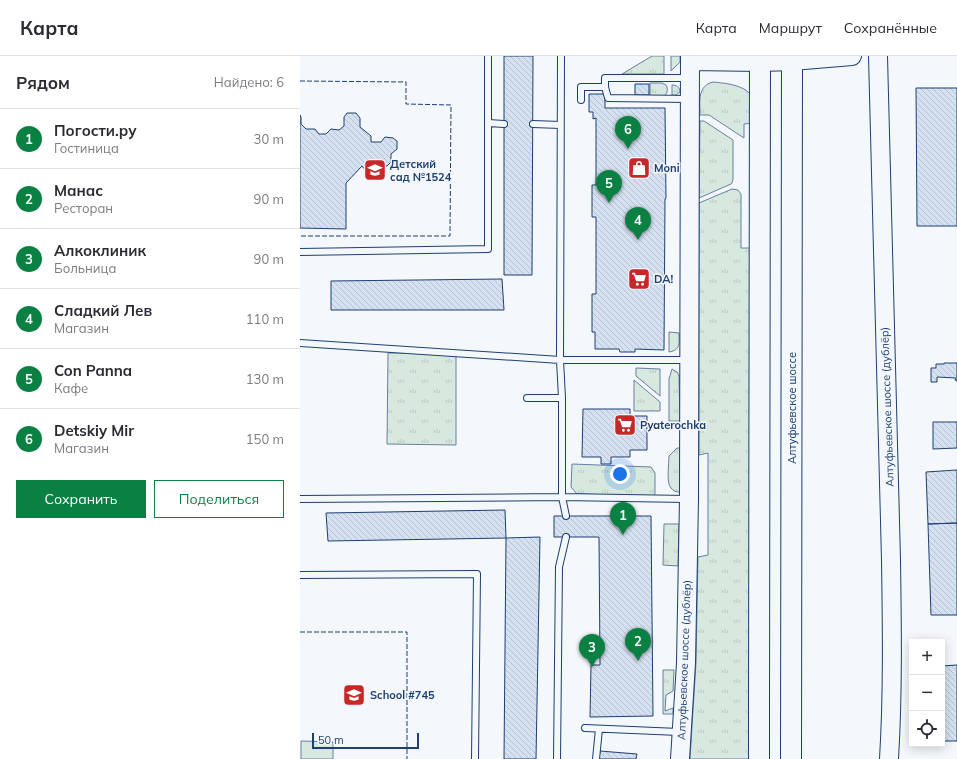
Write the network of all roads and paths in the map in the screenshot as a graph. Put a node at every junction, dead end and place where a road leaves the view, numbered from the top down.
1 (488, 56) edge
2 (561, 56) edge
3 (852, 56) edge
4 (878, 56) edge
5 (792, 58) edge
6 (760, 59) edge
7 (690, 65) edge
8 (605, 87) junction
9 (691, 99) junction
10 (581, 100) dead end
11 (488, 124) junction
12 (504, 124) dead end
13 (533, 124) dead end
14 (560, 125) junction
15 (300, 252) edge
16 (300, 343) edge
17 (560, 360) junction
18 (689, 360) junction
19 (527, 398) dead end
20 (562, 398) junction
21 (562, 496) junction
22 (300, 500) edge
23 (689, 500) junction
24 (566, 516) dead end
25 (566, 537) dead end
26 (300, 575) edge
27 (585, 728) dead end
28 (599, 729) junction
29 (682, 733) junction
30 (475, 759) edge
31 (557, 759) edge
32 (596, 759) edge
33 (680, 759) edge
34 (759, 759) edge
35 (791, 759) edge
36 (889, 759) edge

1 - 11 lane
2 - 14 lane
3 - 5 main road
4 - 36 main road, Алтуфьевское шоссе (дублёр)
5 - 6 main road
5 - 35 main road, Алтуфьевское шоссе
6 - 7 main road
6 - 34 main road
7 - 8 lane
7 - 9 main road, Алтуфьевское шоссе (дублёр)
8 - 9 lane
8 - 10 lane
9 - 18 main road, Алтуфьевское шоссе (дублёр)
11 - 12 lane
11 - 15 lane
13 - 14 lane
14 - 17 lane
16 - 17 lane
17 - 18 lane
17 - 20 lane
18 - 23 main road, Алтуфьевское шоссе (дублёр)
19 - 20 lane
20 - 21 lane
21 - 22 lane
21 - 23 lane
21 - 24 lane
23 - 29 main road, Алтуфьевское шоссе (дублёр)
25 - 31 lane
26 - 30 lane
27 - 28 lane
28 - 29 lane
28 - 32 lane
29 - 33 main road, Алтуфьевское шоссе (дублёр)

